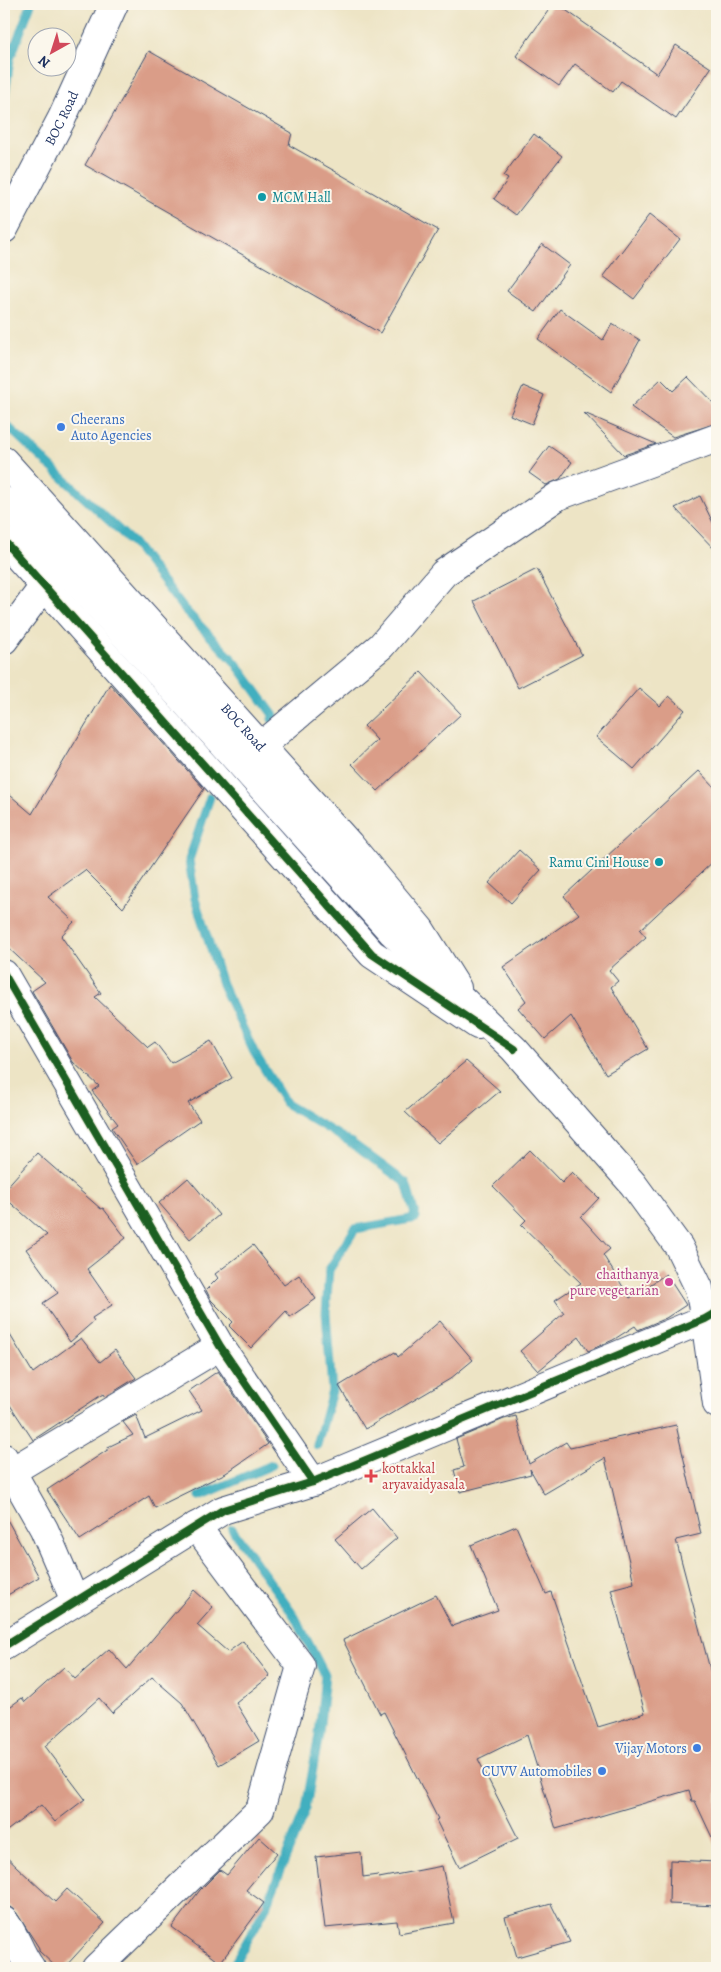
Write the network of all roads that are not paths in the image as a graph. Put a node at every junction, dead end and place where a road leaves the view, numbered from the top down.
1 (114, 4) edge
2 (4, 229) edge
3 (717, 438) edge
4 (4, 461) edge
5 (4, 501) edge
6 (4, 541) edge
7 (44, 586) junction
8 (4, 640) edge
9 (261, 746) junction
10 (4, 974) edge
11 (467, 1004) junction
12 (514, 1050) junction
13 (711, 1316) edge
14 (220, 1346) junction
15 (717, 1404) edge
16 (8, 1464) edge
17 (313, 1482) junction
18 (196, 1526) junction
19 (75, 1601) junction
20 (4, 1646) edge
21 (4, 1921) edge
22 (31, 1968) edge
23 (96, 1968) edge

1 - 2 street, BOC Road
3 - 9 street
4 - 9 street, BOC Road
5 - 11 street
6 - 7 street
7 - 8 street
7 - 12 street
9 - 11 street, BOC Road
10 - 14 street
11 - 12 street
12 - 13 street
13 - 15 street
13 - 17 street
14 - 16 street
14 - 17 street
16 - 19 street
17 - 18 street
18 - 19 street
18 - 23 street
19 - 20 street
21 - 22 street

